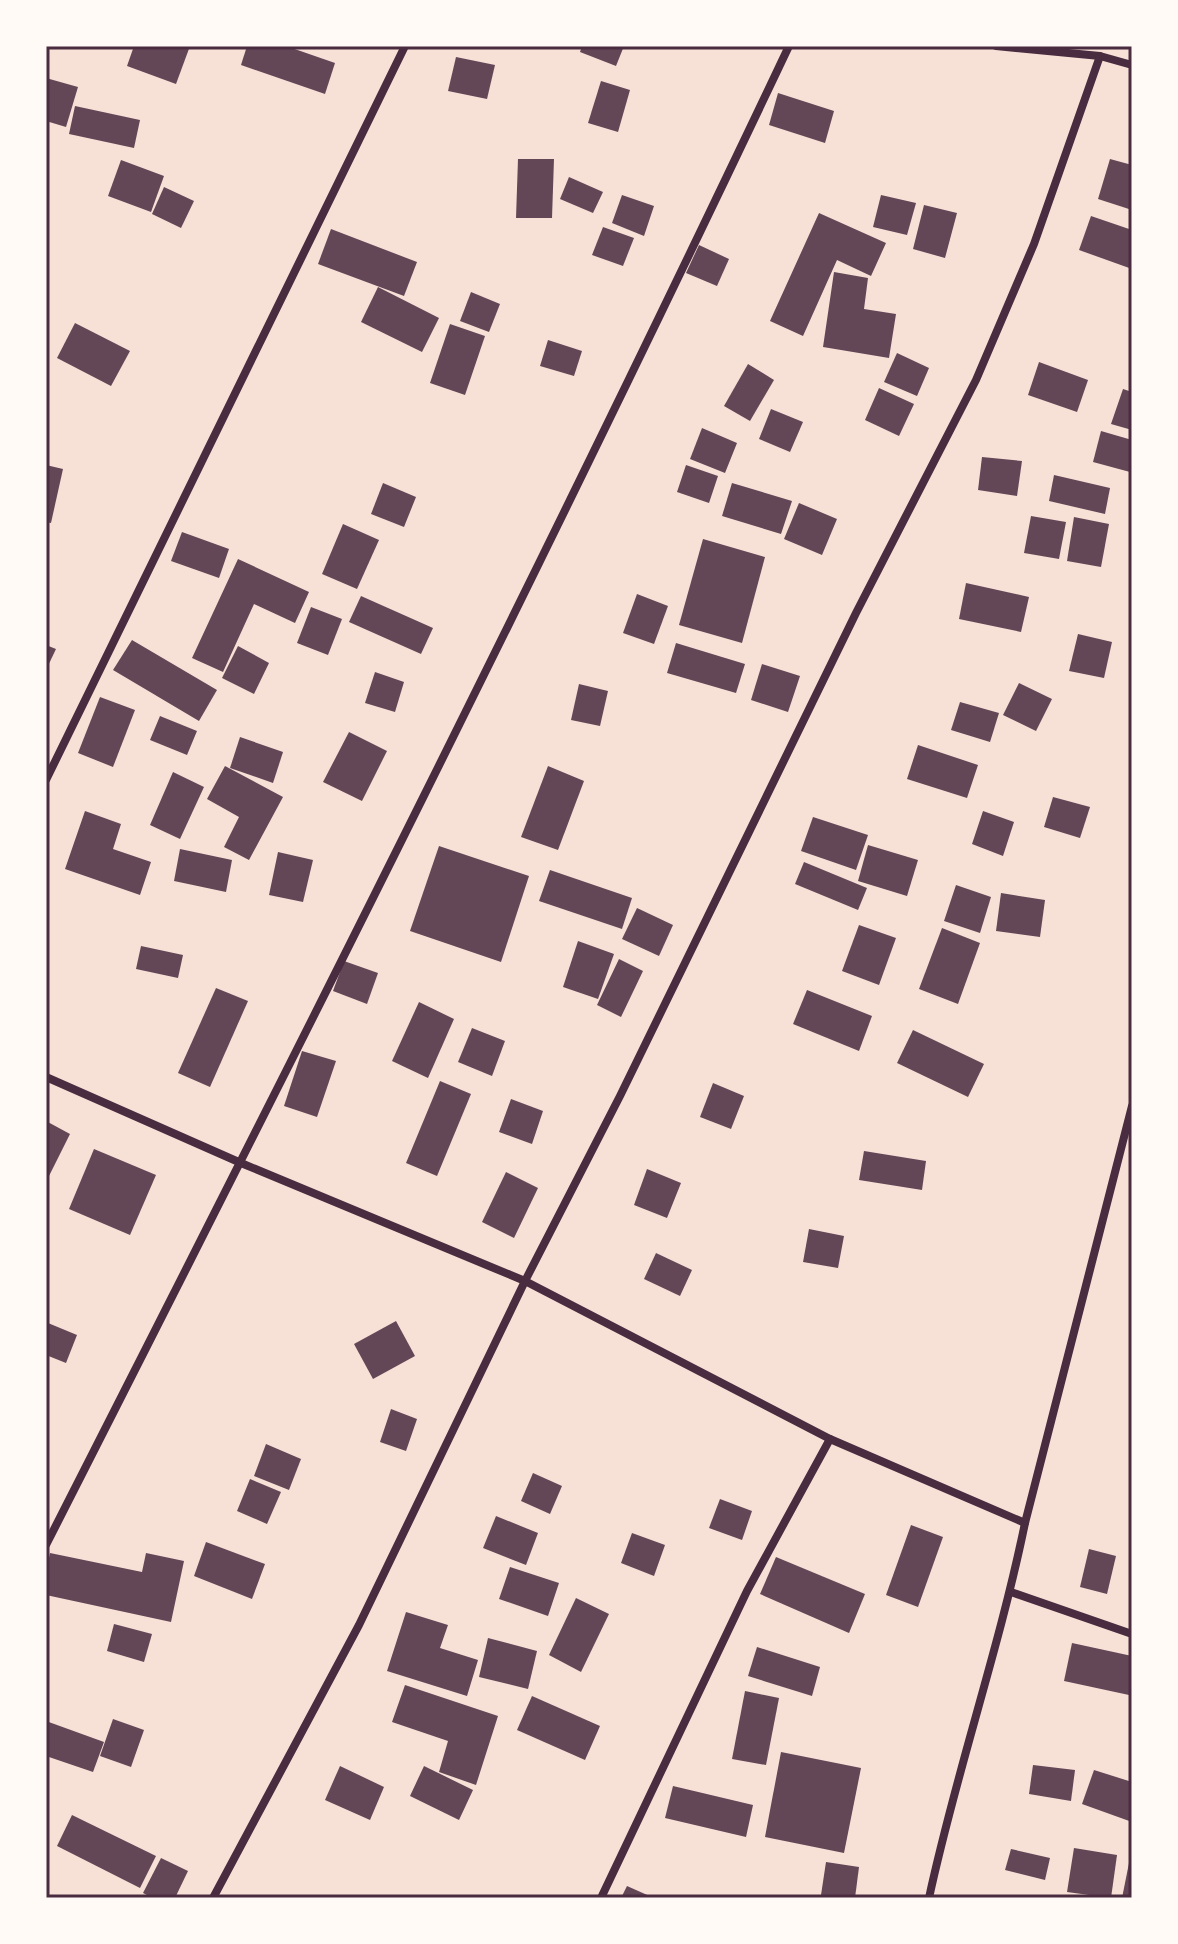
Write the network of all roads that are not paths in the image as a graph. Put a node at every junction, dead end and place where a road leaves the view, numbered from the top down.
1 (405, 46) edge
2 (789, 46) edge
3 (996, 46) edge
4 (1100, 56) junction
5 (1132, 65) edge
6 (46, 780) edge
7 (46, 1077) edge
8 (1132, 1106) edge
9 (241, 1163) junction
10 (525, 1281) junction
11 (830, 1439) junction
12 (1025, 1523) junction
13 (46, 1545) edge
14 (1011, 1592) junction
15 (1132, 1634) edge
16 (213, 1898) edge
17 (601, 1898) edge
18 (929, 1898) edge

1 - 6 street
2 - 9 street
3 - 4 street
4 - 5 street
4 - 10 street
7 - 9 street
8 - 12 street
9 - 10 street
9 - 13 street
10 - 11 street
10 - 16 street
11 - 12 street
11 - 17 street
12 - 14 street
14 - 15 street
14 - 18 street

